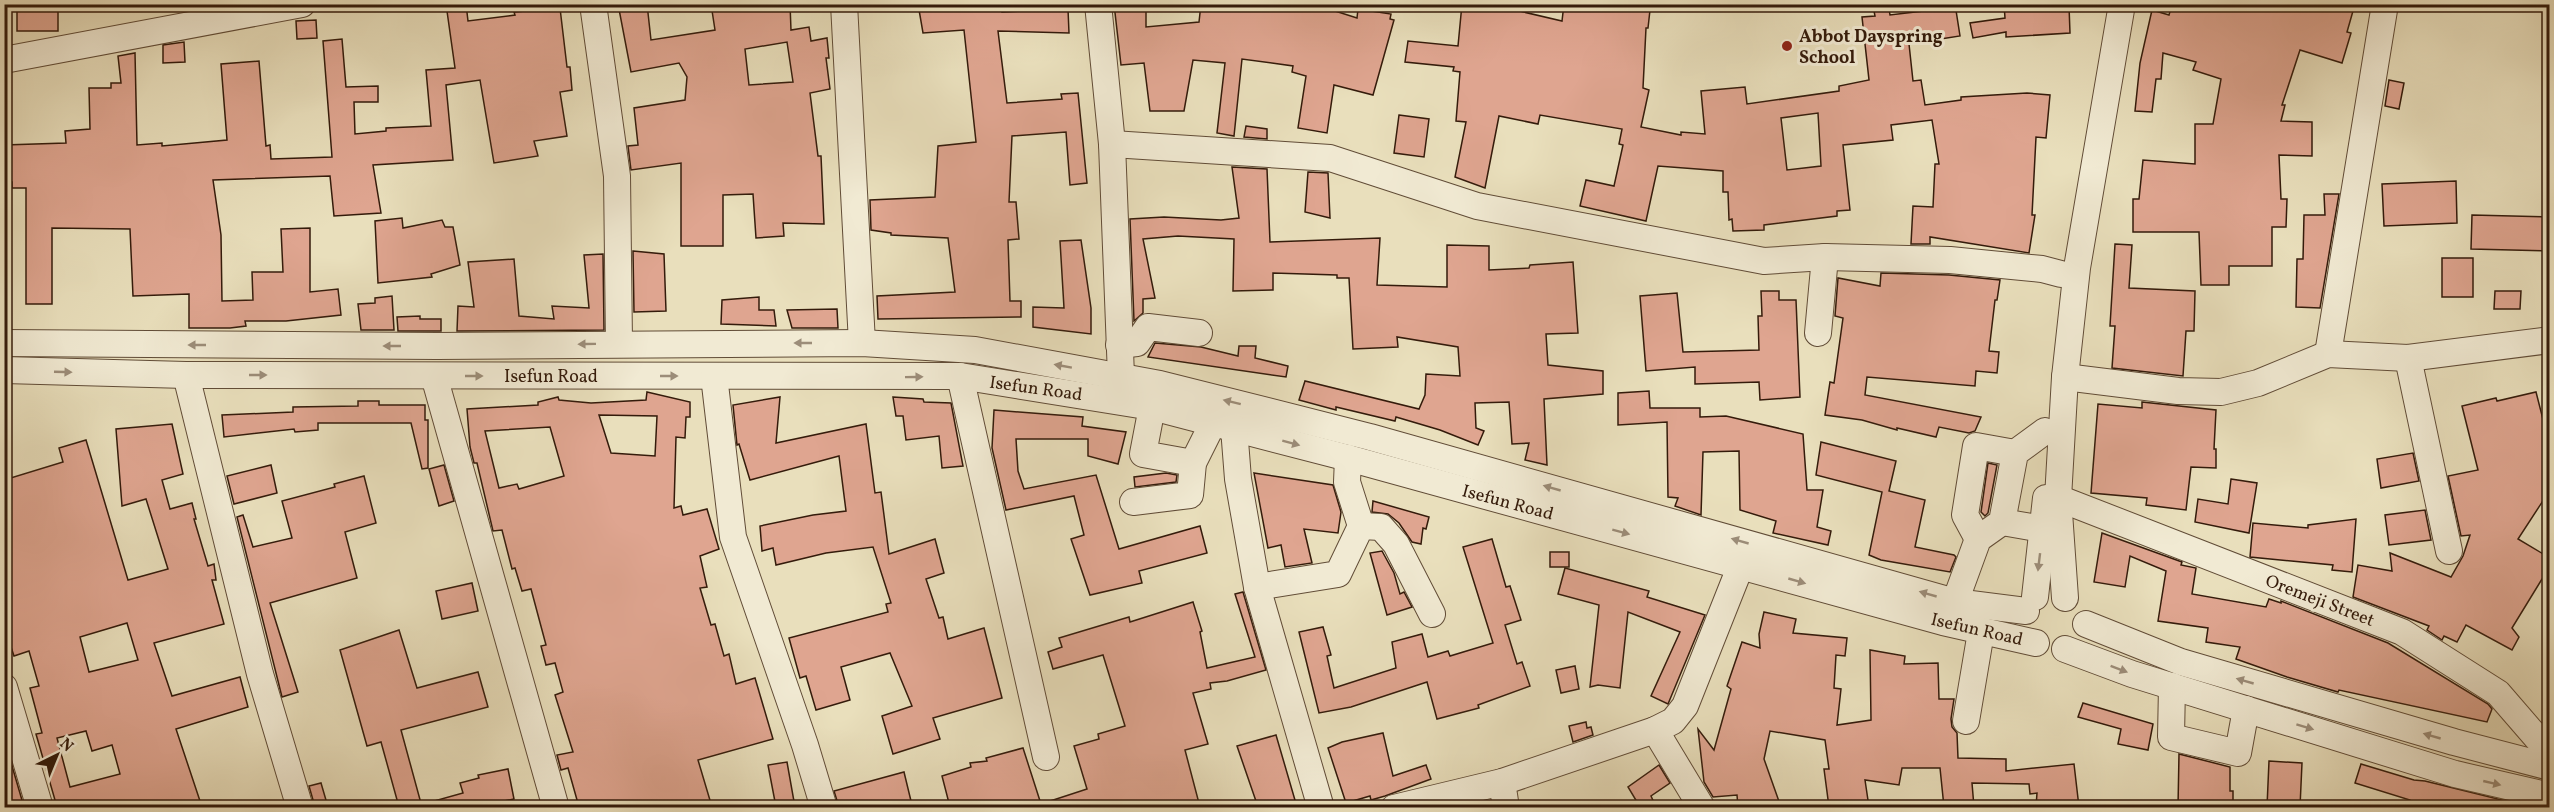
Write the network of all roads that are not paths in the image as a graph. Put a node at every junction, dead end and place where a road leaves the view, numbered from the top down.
1 (302, 4) edge
2 (593, 4) edge
3 (844, 4) edge
4 (1098, 4) edge
5 (2107, 4) edge
6 (2122, 4) edge
7 (2385, 4) edge
8 (4, 60) edge
9 (1112, 144) junction
10 (1825, 257) junction
11 (2061, 274) junction
12 (1199, 333) dead end
13 (1818, 333) dead end
14 (2550, 340) edge
15 (4, 343) edge
16 (862, 343) junction
17 (619, 344) junction
18 (1119, 345) junction
19 (2328, 354) junction
20 (2408, 358) junction
21 (4, 370) edge
22 (186, 375) junction
23 (434, 376) junction
24 (714, 376) junction
25 (960, 376) junction
26 (2065, 377) junction
27 (1119, 388) junction
28 (1152, 407) junction
29 (1223, 425) junction
30 (2045, 431) junction
31 (2015, 453) junction
32 (1348, 458) junction
33 (1192, 463) junction
34 (2058, 498) junction
35 (1133, 502) dead end
36 (2001, 522) junction
37 (1360, 526) junction
38 (2043, 529) junction
39 (1978, 539) junction
40 (2449, 551) dead end
41 (1741, 565) junction
42 (1257, 587) junction
43 (2065, 598) junction
44 (1955, 602) junction
45 (2031, 604) junction
46 (1432, 614) dead end
47 (2086, 624) junction
48 (1981, 632) junction
49 (2036, 643) junction
50 (2065, 649) junction
51 (2172, 686) junction
52 (4, 687) edge
53 (2246, 709) junction
54 (1966, 721) dead end
55 (1655, 730) junction
56 (2550, 753) edge
57 (1046, 757) dead end
58 (2550, 767) edge
59 (1502, 782) junction
60 (2550, 796) edge
61 (39, 807) edge
62 (300, 807) edge
63 (556, 807) edge
64 (824, 807) edge
65 (1321, 807) edge
66 (1394, 807) edge
67 (1506, 807) edge
68 (1702, 807) edge

1 - 8 street
2 - 17 street
3 - 16 street
4 - 9 street
5 - 11 street
6 - 26 street
7 - 19 street
9 - 10 street
9 - 18 street
10 - 11 street
10 - 13 street
11 - 30 street
12 - 18 street
14 - 20 street
17 -> 15 street, Isefun Road
16 -> 17 street, Isefun Road
27 -> 16 street, Isefun Road
18 - 27 street
19 - 20 street
19 - 26 street
20 - 40 street
21 -> 22 street, Isefun Road
22 -> 23 street, Isefun Road
22 - 62 street
23 -> 24 street, Isefun Road
23 - 63 street
24 -> 25 street, Isefun Road
24 - 64 street
25 - 27 street, Isefun Road
25 - 57 street
26 - 34 street
27 - 28 street, Isefun Road
44 -> 27 street, Isefun Road
28 - 29 street, Isefun Road
28 - 33 street
29 -> 32 street, Isefun Road
29 - 33 street
29 - 42 street
30 - 31 street
30 - 38 street
31 - 36 street
31 - 39 street
32 - 37 street
32 -> 41 street, Isefun Road
33 - 35 street
34 - 43 street
34 - 56 street, Oremeji Street
36 - 38 street
36 - 39 street
37 - 42 street
37 - 46 street
38 -> 45 street
39 - 44 street
41 -> 48 street, Isefun Road
41 - 55 street
42 - 65 street
43 - 45 street
43 - 47 street
44 - 45 street, Isefun Road
45 - 49 street
47 - 50 street
58 -> 47 street
48 - 49 street, Isefun Road
48 - 54 street
49 - 50 street
50 -> 51 street
51 - 53 street
51 - 53 street
52 - 61 street
53 -> 60 street
55 - 59 street
55 - 68 street
59 - 66 street
59 - 67 street

